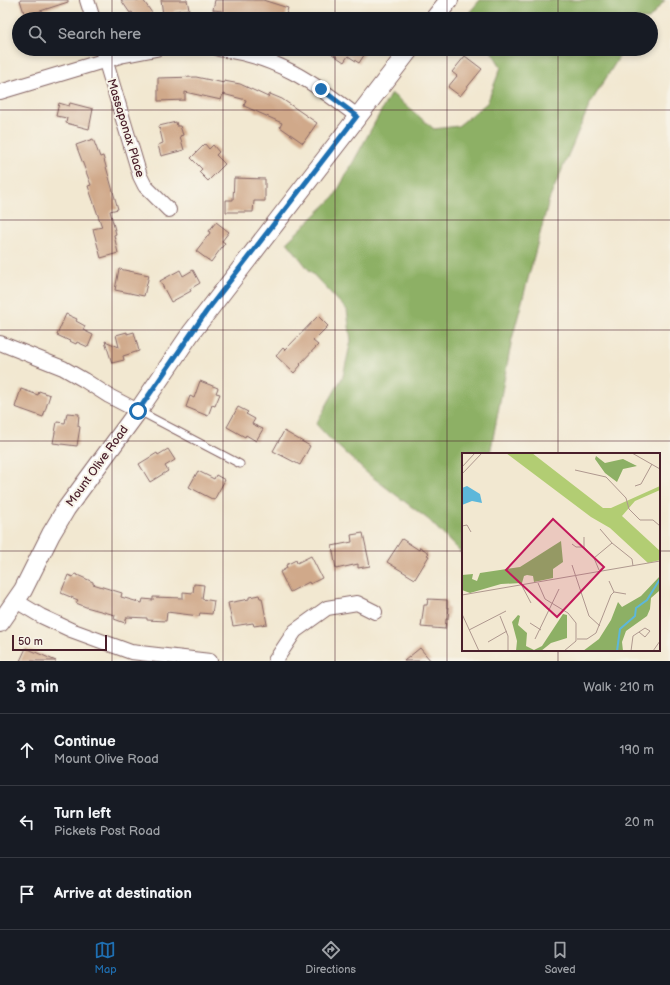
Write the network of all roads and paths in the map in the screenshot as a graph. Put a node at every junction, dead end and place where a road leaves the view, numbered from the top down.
1 (87, 0) edge
2 (449, 0) edge
3 (91, 12) edge
4 (440, 12) edge
5 (101, 56) edge
6 (104, 56) edge
7 (254, 56) edge
8 (404, 56) edge
9 (0, 92) edge
10 (357, 116) junction
11 (169, 210) dead end
12 (0, 343) edge
13 (138, 411) junction
14 (240, 464) dead end
15 (16, 601) junction
16 (375, 612) dead end
17 (0, 623) edge
18 (130, 657) edge
19 (210, 661) edge
20 (275, 661) edge

1 - 3 street
2 - 4 street
5 - 9 street
6 - 11 street, Massaponax Place
7 - 10 street
8 - 10 street, Mount Olive Road
10 - 13 street, Mount Olive Road
12 - 13 street
13 - 14 lane
13 - 15 street, Mount Olive Road
15 - 17 street, Mount Olive Road
15 - 18 street
16 - 20 street
18 - 19 street

